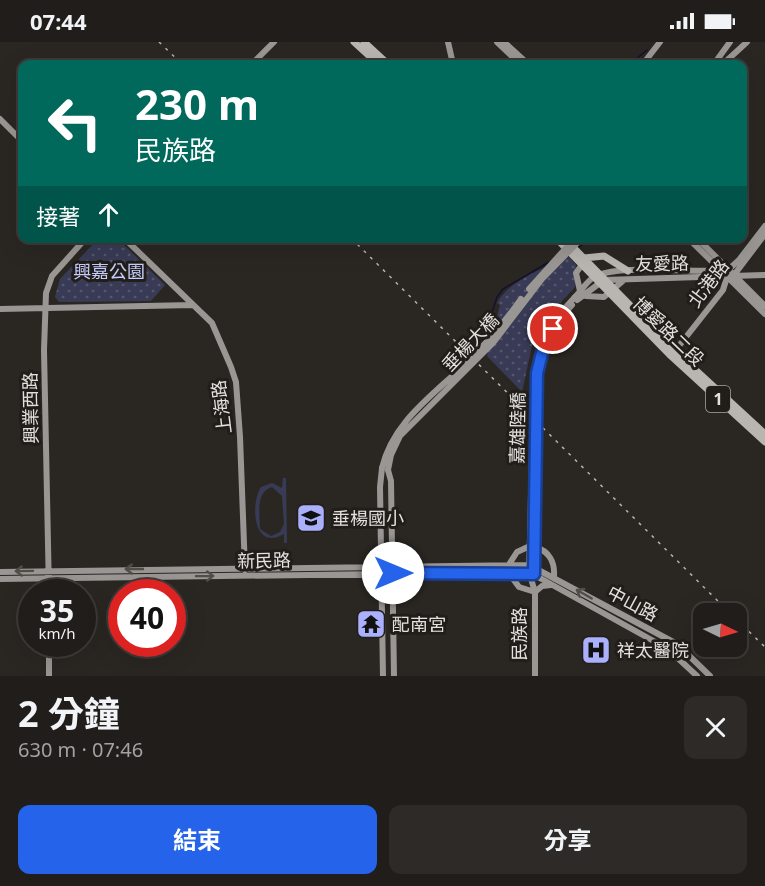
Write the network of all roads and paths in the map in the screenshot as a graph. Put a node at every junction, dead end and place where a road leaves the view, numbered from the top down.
1 (268, 42) edge
2 (274, 42) edge
3 (354, 42) edge
4 (364, 42) edge
5 (448, 42) edge
6 (497, 42) edge
7 (504, 42) edge
8 (660, 42) edge
9 (730, 42) edge
10 (747, 42) edge
11 (250, 60) edge
12 (256, 60) edge
13 (374, 60) edge
14 (384, 60) edge
15 (452, 60) edge
16 (516, 60) edge
17 (524, 60) edge
18 (646, 60) edge
19 (717, 60) edge
20 (727, 60) edge
21 (0, 119) edge
22 (18, 137) edge
23 (765, 226) edge
24 (765, 234) edge
25 (82, 243) edge
26 (129, 243) edge
27 (562, 243) edge
28 (567, 243) edge
29 (570, 243) edge
30 (577, 243) edge
31 (693, 243) edge
32 (702, 243) edge
33 (572, 251) junction
34 (584, 258) junction
35 (581, 266) junction
36 (728, 270) junction
37 (628, 271) junction
38 (720, 271) junction
39 (734, 275) junction
40 (765, 275) edge
41 (727, 277) junction
42 (599, 279) junction
43 (625, 279) junction
44 (611, 291) junction
45 (579, 296) junction
46 (193, 305) junction
47 (765, 306) edge
48 (44, 308) junction
49 (0, 309) edge
50 (765, 314) edge
51 (675, 351) junction
52 (765, 434) edge
53 (765, 442) edge
54 (385, 469) junction
55 (533, 537) joint
56 (533, 547) junction
57 (393, 565) junction
58 (382, 566) junction
59 (244, 569) junction
60 (508, 569) junction
61 (532, 570) junction
62 (49, 571) junction
63 (0, 572) edge
64 (393, 573) junction
65 (382, 574) junction
66 (249, 576) junction
67 (554, 576) junction
68 (0, 579) edge
69 (18, 579) edge
70 (48, 579) joint
71 (553, 585) junction
72 (535, 592) junction
73 (615, 612) junction
74 (610, 618) junction
75 (49, 657) edge
76 (49, 676) edge
77 (383, 676) edge
78 (394, 676) edge
79 (535, 676) edge
80 (697, 676) edge
81 (710, 676) edge

1 - 11 street
2 - 12 street
3 - 13 main road
4 - 14 main road
5 - 15 street
6 - 16 street
7 - 17 street
8 - 18 street
9 - 19 street
10 - 20 street
21 - 22 street
23 - 36 street, 北港路
24 - 39 street, 北港路
25 - 48 street, 興業西路
26 - 46 street, 上海路
27 - 33 main road, 博愛路二段 / 1
28 - 33 main road, 博愛路二段 / 1
29 - 54 street, 垂楊大橋, bridge
30 - 54 street, 垂楊大橋, bridge
31 - 38 street
32 - 36 street
33 - 34 main road, 博愛路二段 / 1
33 - 35 main road, 博愛路二段 / 1
34 - 37 main road
34 - 42 main road, 博愛路二段 / 1
35 - 42 main road, 博愛路二段 / 1
35 - 45 street
36 - 38 street, 北港路
36 - 39 street
37 - 38 street, 友愛路
37 - 42 street, 友愛路
38 - 41 street
39 - 40 street
39 - 41 street, 北港路
39 - 47 street
41 - 43 street, 友愛路
41 - 50 street
41 - 51 street, 北港路
42 - 43 street, 友愛路
42 - 44 main road, 博愛路二段 / 1
42 - 45 street
43 - 44 street
44 - 45 street
44 - 51 main road, 博愛路二段 / 1
44 - 53 main road, 博愛路二段 / 1
45 - 55 street, 嘉雄陸橋, bridge
46 - 48 street
46 - 59 street, 上海路
48 - 49 street
48 - 62 street, 興業西路
51 - 52 main road, 博愛路二段 / 1
54 - 57 street
54 - 58 street
55 - 56 street, 民族路
56 - 60 street
56 - 61 street, 民族路
56 - 67 street
57 - 58 street, 新民路
57 - 60 street, 新民路
57 - 64 street
58 - 59 street, 新民路
58 - 65 street
59 -> 62 street, 新民路
59 - 66 street
60 - 61 street, 新民路
60 - 64 street, 新民路
60 - 72 street
61 - 67 street, 中山路
61 - 71 street, 中山路
61 - 72 street, 民族路
62 -> 63 street, 新民路
62 - 70 street, 興業西路
64 - 65 street, 新民路
64 - 78 street
65 - 66 street, 新民路
65 - 77 street
70 -> 66 street, 新民路
73 -> 67 street, 中山路
68 - 69 street, 新民路
71 - 72 street, 民族路
71 - 74 street, 中山路
72 - 79 street, 民族路
73 - 74 street
73 - 81 street, 中山路
74 - 80 street, 中山路
75 - 76 street

